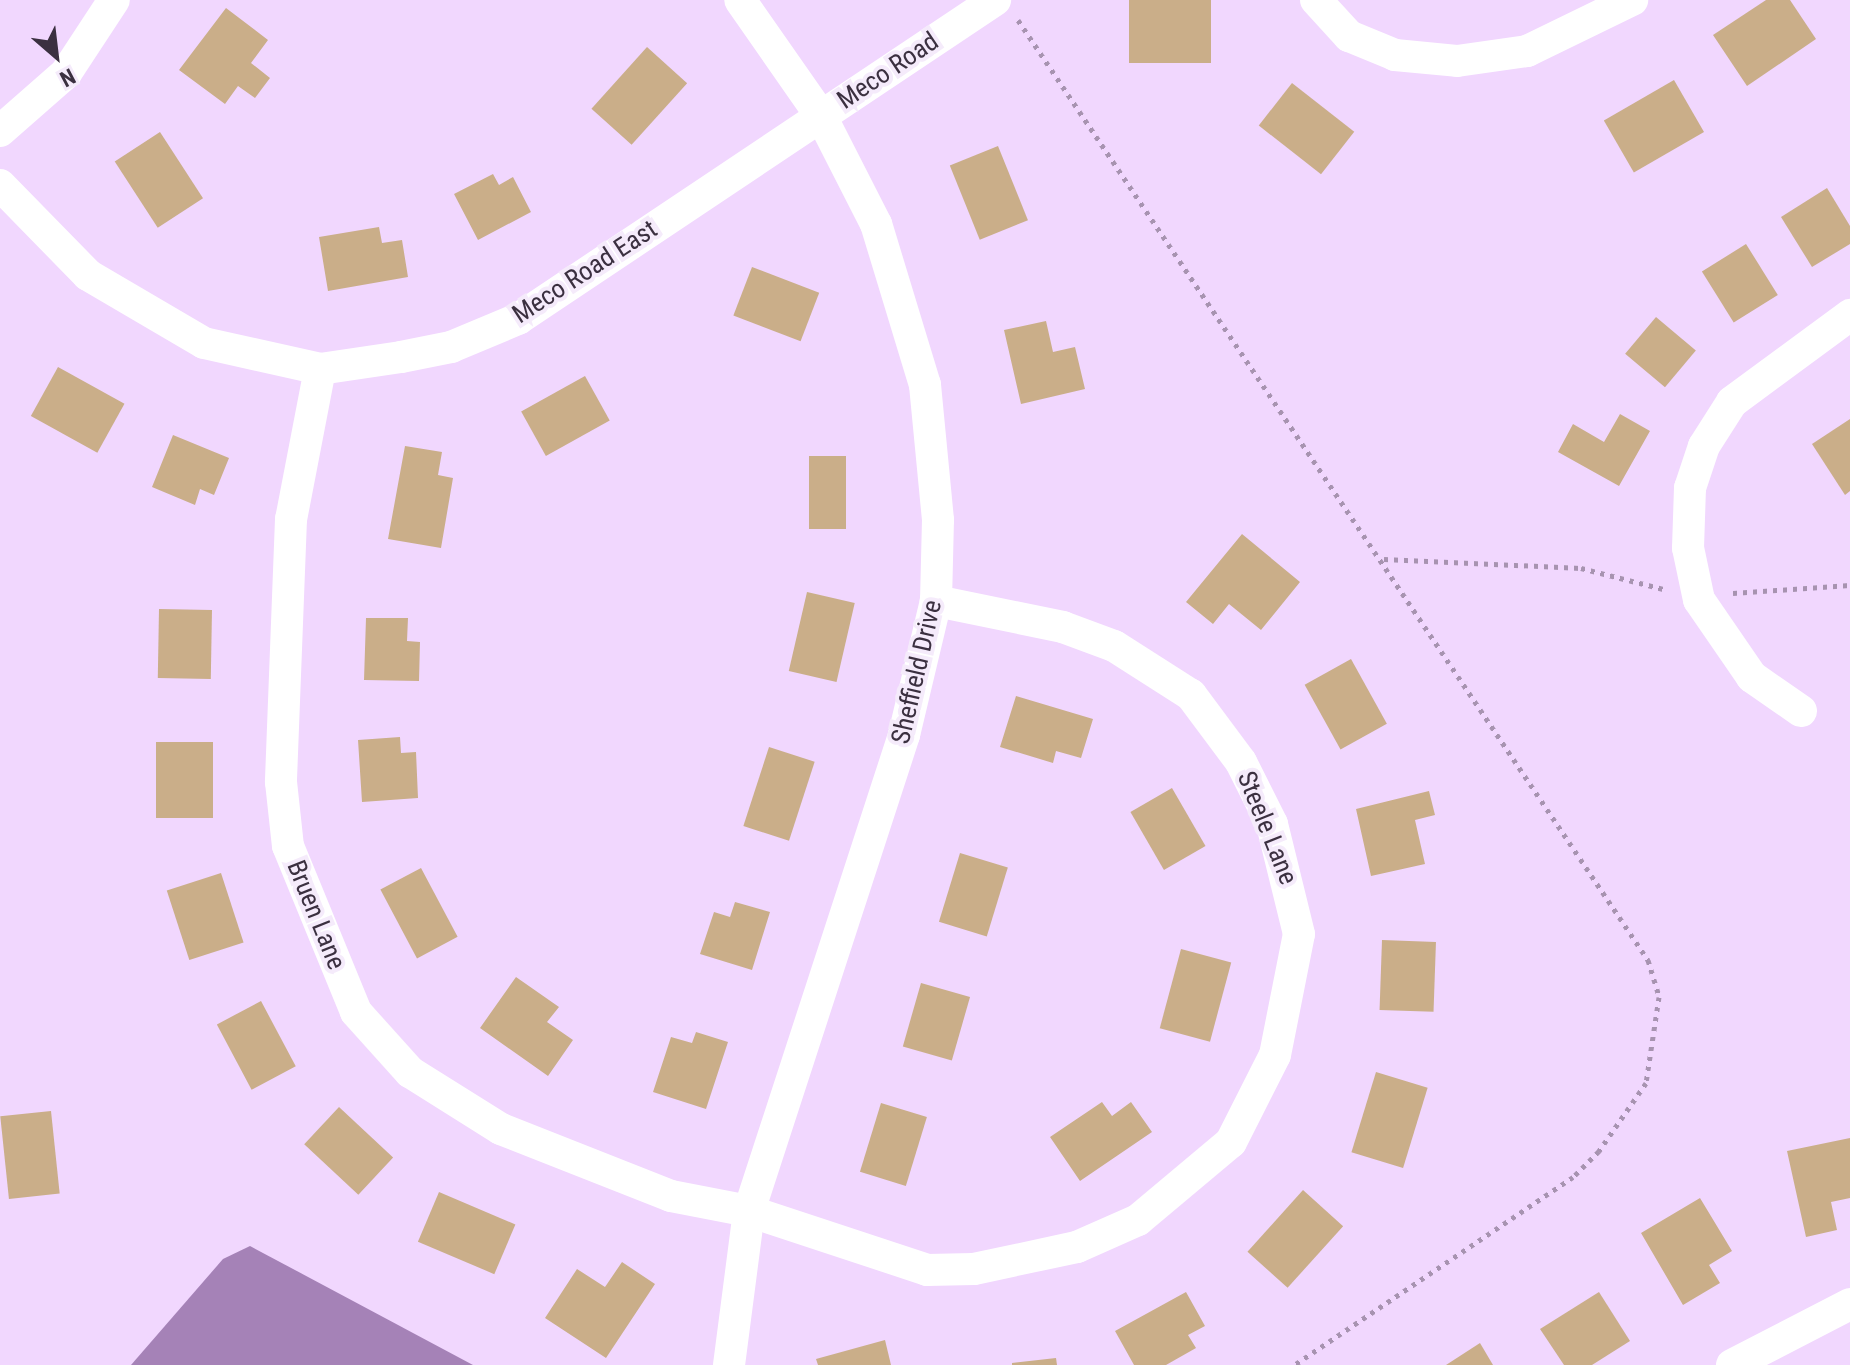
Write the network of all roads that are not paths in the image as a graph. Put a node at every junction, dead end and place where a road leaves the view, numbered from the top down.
1 (114, 0) edge
2 (740, 0) edge
3 (1316, 0) edge
4 (1632, 0) edge
5 (1004, 7) edge
6 (821, 116) junction
7 (0, 131) edge
8 (0, 185) edge
9 (1850, 315) edge
10 (320, 369) junction
11 (936, 601) junction
12 (1801, 711) dead end
13 (749, 1211) junction
14 (1850, 1304) edge
15 (729, 1365) edge
16 (1732, 1365) edge

1 - 7 street
2 - 6 street, Sheffield Drive
3 - 4 street
5 - 6 street, Meco Road
6 - 10 street, Meco Road East
6 - 11 street, Sheffield Drive
8 - 10 street, Meco Road East
9 - 12 street
10 - 13 street, Bruen Lane
11 - 13 street, Sheffield Drive
11 - 13 street, Steele Lane
13 - 15 street, Sheffield Drive
14 - 16 street

